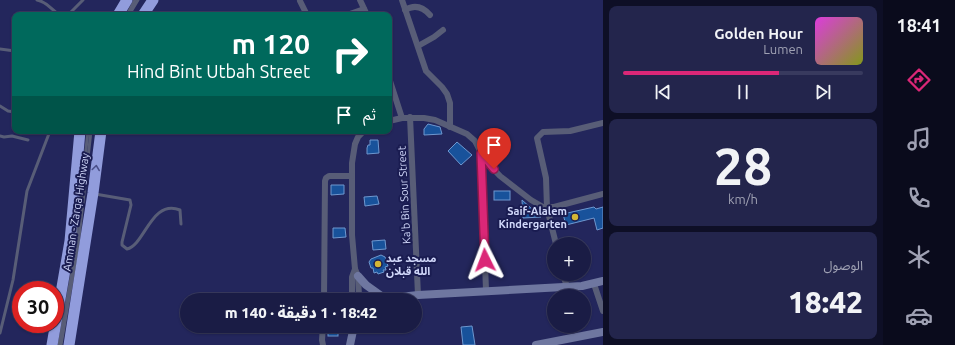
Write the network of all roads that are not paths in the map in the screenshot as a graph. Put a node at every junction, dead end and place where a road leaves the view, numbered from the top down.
1 (37, 0) edge
2 (83, 0) edge
3 (127, 0) edge
4 (137, 0) edge
5 (153, 0) edge
6 (360, 0) edge
7 (402, 0) edge
8 (300, 1) dead end
9 (405, 10) junction
10 (56, 12) edge
11 (71, 12) edge
12 (120, 12) edge
13 (130, 12) edge
14 (145, 12) edge
15 (305, 12) edge
16 (365, 12) edge
17 (430, 15) dead end
18 (444, 30) dead end
19 (418, 46) junction
20 (0, 49) edge
21 (12, 51) edge
22 (392, 87) edge
23 (0, 106) edge
24 (12, 112) edge
25 (410, 117) junction
26 (402, 118) junction
27 (392, 120) edge
28 (603, 124) edge
29 (450, 127) junction
30 (49, 134) edge
31 (80, 134) edge
32 (90, 134) edge
33 (101, 134) edge
34 (356, 134) edge
35 (0, 136) edge
36 (28, 140) dead end
37 (481, 153) junction
38 (352, 176) junction
39 (93, 193) junction
40 (603, 194) edge
41 (547, 208) junction
42 (181, 224) dead end
43 (554, 237) edge
44 (356, 273) junction
45 (565, 281) edge
46 (603, 282) edge
47 (594, 284) junction
48 (567, 287) junction
49 (486, 290) junction
50 (324, 293) edge
51 (355, 293) edge
52 (377, 293) edge
53 (418, 293) edge
54 (422, 295) edge
55 (603, 312) edge
56 (603, 332) edge
57 (0, 333) edge
58 (322, 333) edge
59 (352, 333) edge
60 (52, 345) edge
61 (60, 345) edge
62 (69, 345) edge
63 (323, 345) edge
64 (350, 345) edge
65 (536, 345) edge

1 - 10 lane
2 - 11 lane
3 - 12 highway
4 - 13 lane
5 - 14 highway
6 - 16 street
7 - 9 street
8 - 15 street
9 - 17 street
9 - 19 street
18 - 19 street
19 - 29 street
20 - 21 lane
22 - 26 street
23 - 24 lane
25 - 26 street
25 - 29 street
25 - 53 street, Ka'b Bin Sour Street
26 - 27 street
28 - 41 street
29 - 37 street
30 - 57 lane
31 - 60 highway, Amman - Zarqa Highway
32 - 61 lane
39 -> 33 highway, Amman - Zarqa Highway
34 - 38 street
35 - 36 lane
37 - 41 street
37 - 49 street
38 - 44 street
38 - 50 street
39 - 42 lane
39 - 62 highway, Amman - Zarqa Highway
40 - 41 street
41 - 43 street
44 - 51 street
44 - 52 street
45 - 48 street
46 - 47 street
47 - 48 street
47 - 55 street
48 - 49 street
49 - 54 street
56 - 65 street
58 - 63 street
59 - 64 street

